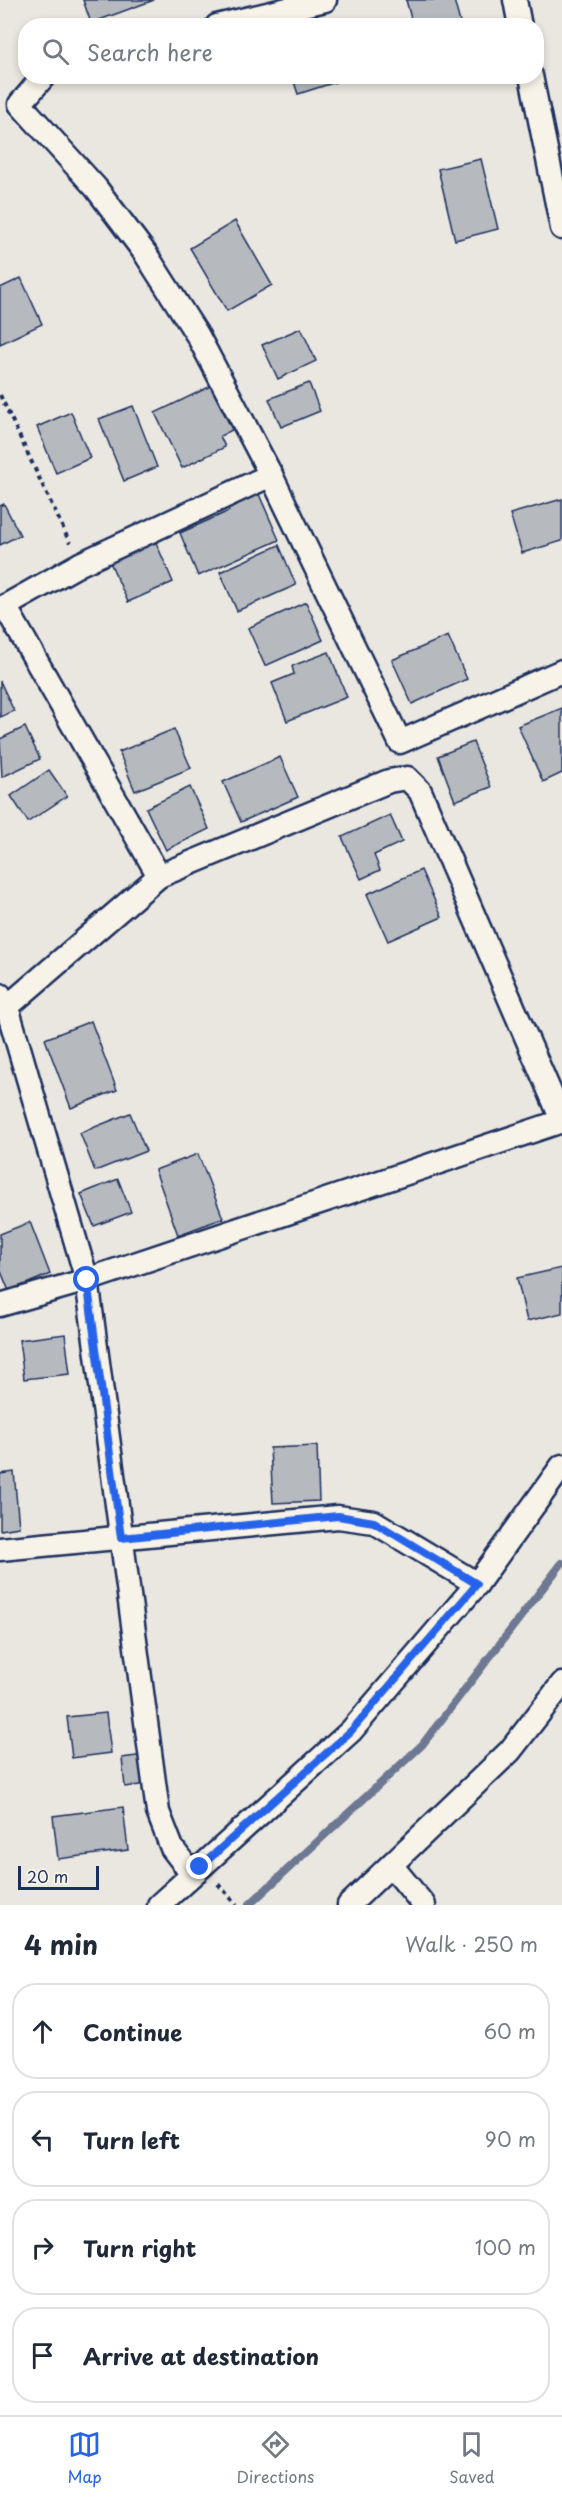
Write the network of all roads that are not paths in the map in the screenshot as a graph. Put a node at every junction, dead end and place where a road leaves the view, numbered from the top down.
1 (325, 0) edge
2 (515, 0) edge
3 (250, 18) edge
4 (518, 18) edge
5 (37, 84) edge
6 (533, 84) edge
7 (562, 228) edge
8 (271, 475) junction
9 (3, 607) edge
10 (562, 670) edge
11 (159, 876) junction
12 (4, 1001) edge
13 (562, 1121) edge
14 (87, 1280) junction
15 (0, 1305) edge
16 (562, 1466) edge
17 (121, 1538) junction
18 (0, 1549) edge
19 (477, 1584) junction
20 (562, 1684) edge
21 (391, 1865) junction
22 (192, 1874) junction
23 (159, 1905) edge
24 (349, 1905) edge
25 (424, 1905) edge

1 - 3 street
2 - 4 street
5 - 8 street
6 - 7 street
8 - 9 street
8 - 10 street
9 - 11 street
11 - 12 street
11 - 13 street
12 - 14 street
13 - 14 street
14 - 15 street
14 - 17 street
16 - 19 street
17 - 18 street
17 - 19 street
17 - 22 street
19 - 22 street
20 - 21 street
21 - 24 street
21 - 25 street
22 - 23 street

